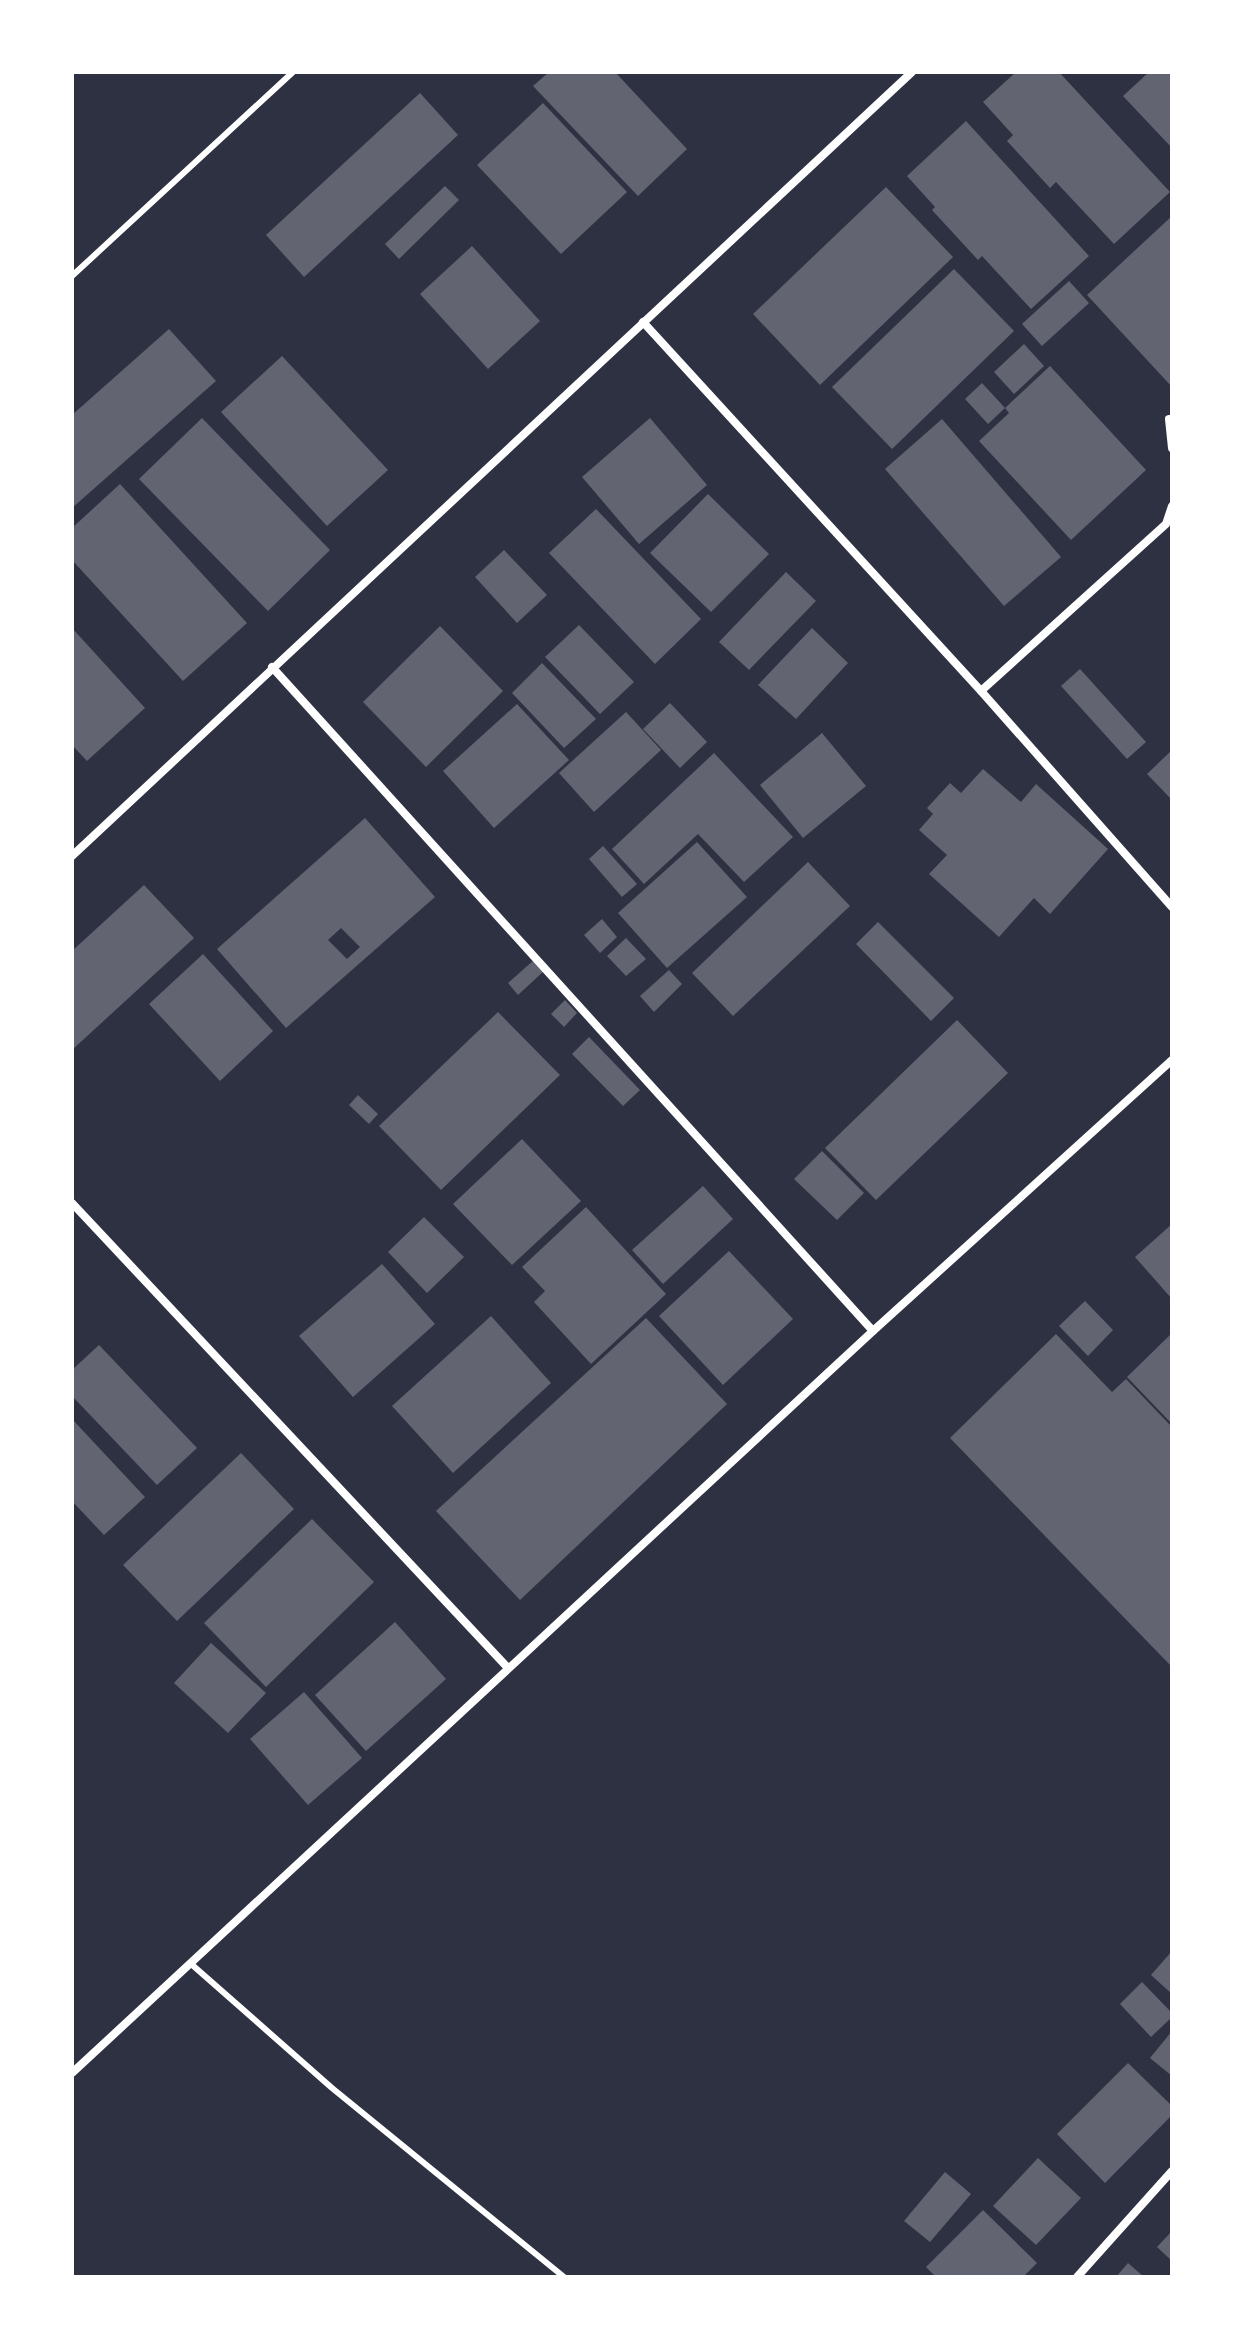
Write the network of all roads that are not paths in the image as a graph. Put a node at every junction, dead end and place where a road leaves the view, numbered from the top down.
1 (293, 72) edge
2 (912, 72) edge
3 (72, 276) edge
4 (643, 322) junction
5 (1169, 419) dead end
6 (1172, 448) edge
7 (1172, 506) edge
8 (272, 667) junction
9 (981, 691) junction
10 (72, 856) edge
11 (1172, 907) edge
12 (1172, 1060) edge
13 (72, 1203) edge
14 (873, 1331) junction
15 (508, 1668) junction
16 (190, 1963) junction
17 (72, 2073) edge
18 (1172, 2171) edge
19 (564, 2277) edge
20 (1077, 2277) edge

1 - 3 lane
2 - 4 street
4 - 8 street
4 - 9 street
5 - 6 street
7 - 9 street
8 - 10 street
8 - 14 street
9 - 11 street
12 - 14 street
13 - 15 street
14 - 15 street
15 - 16 street
16 - 17 street
16 - 19 lane
18 - 20 street

